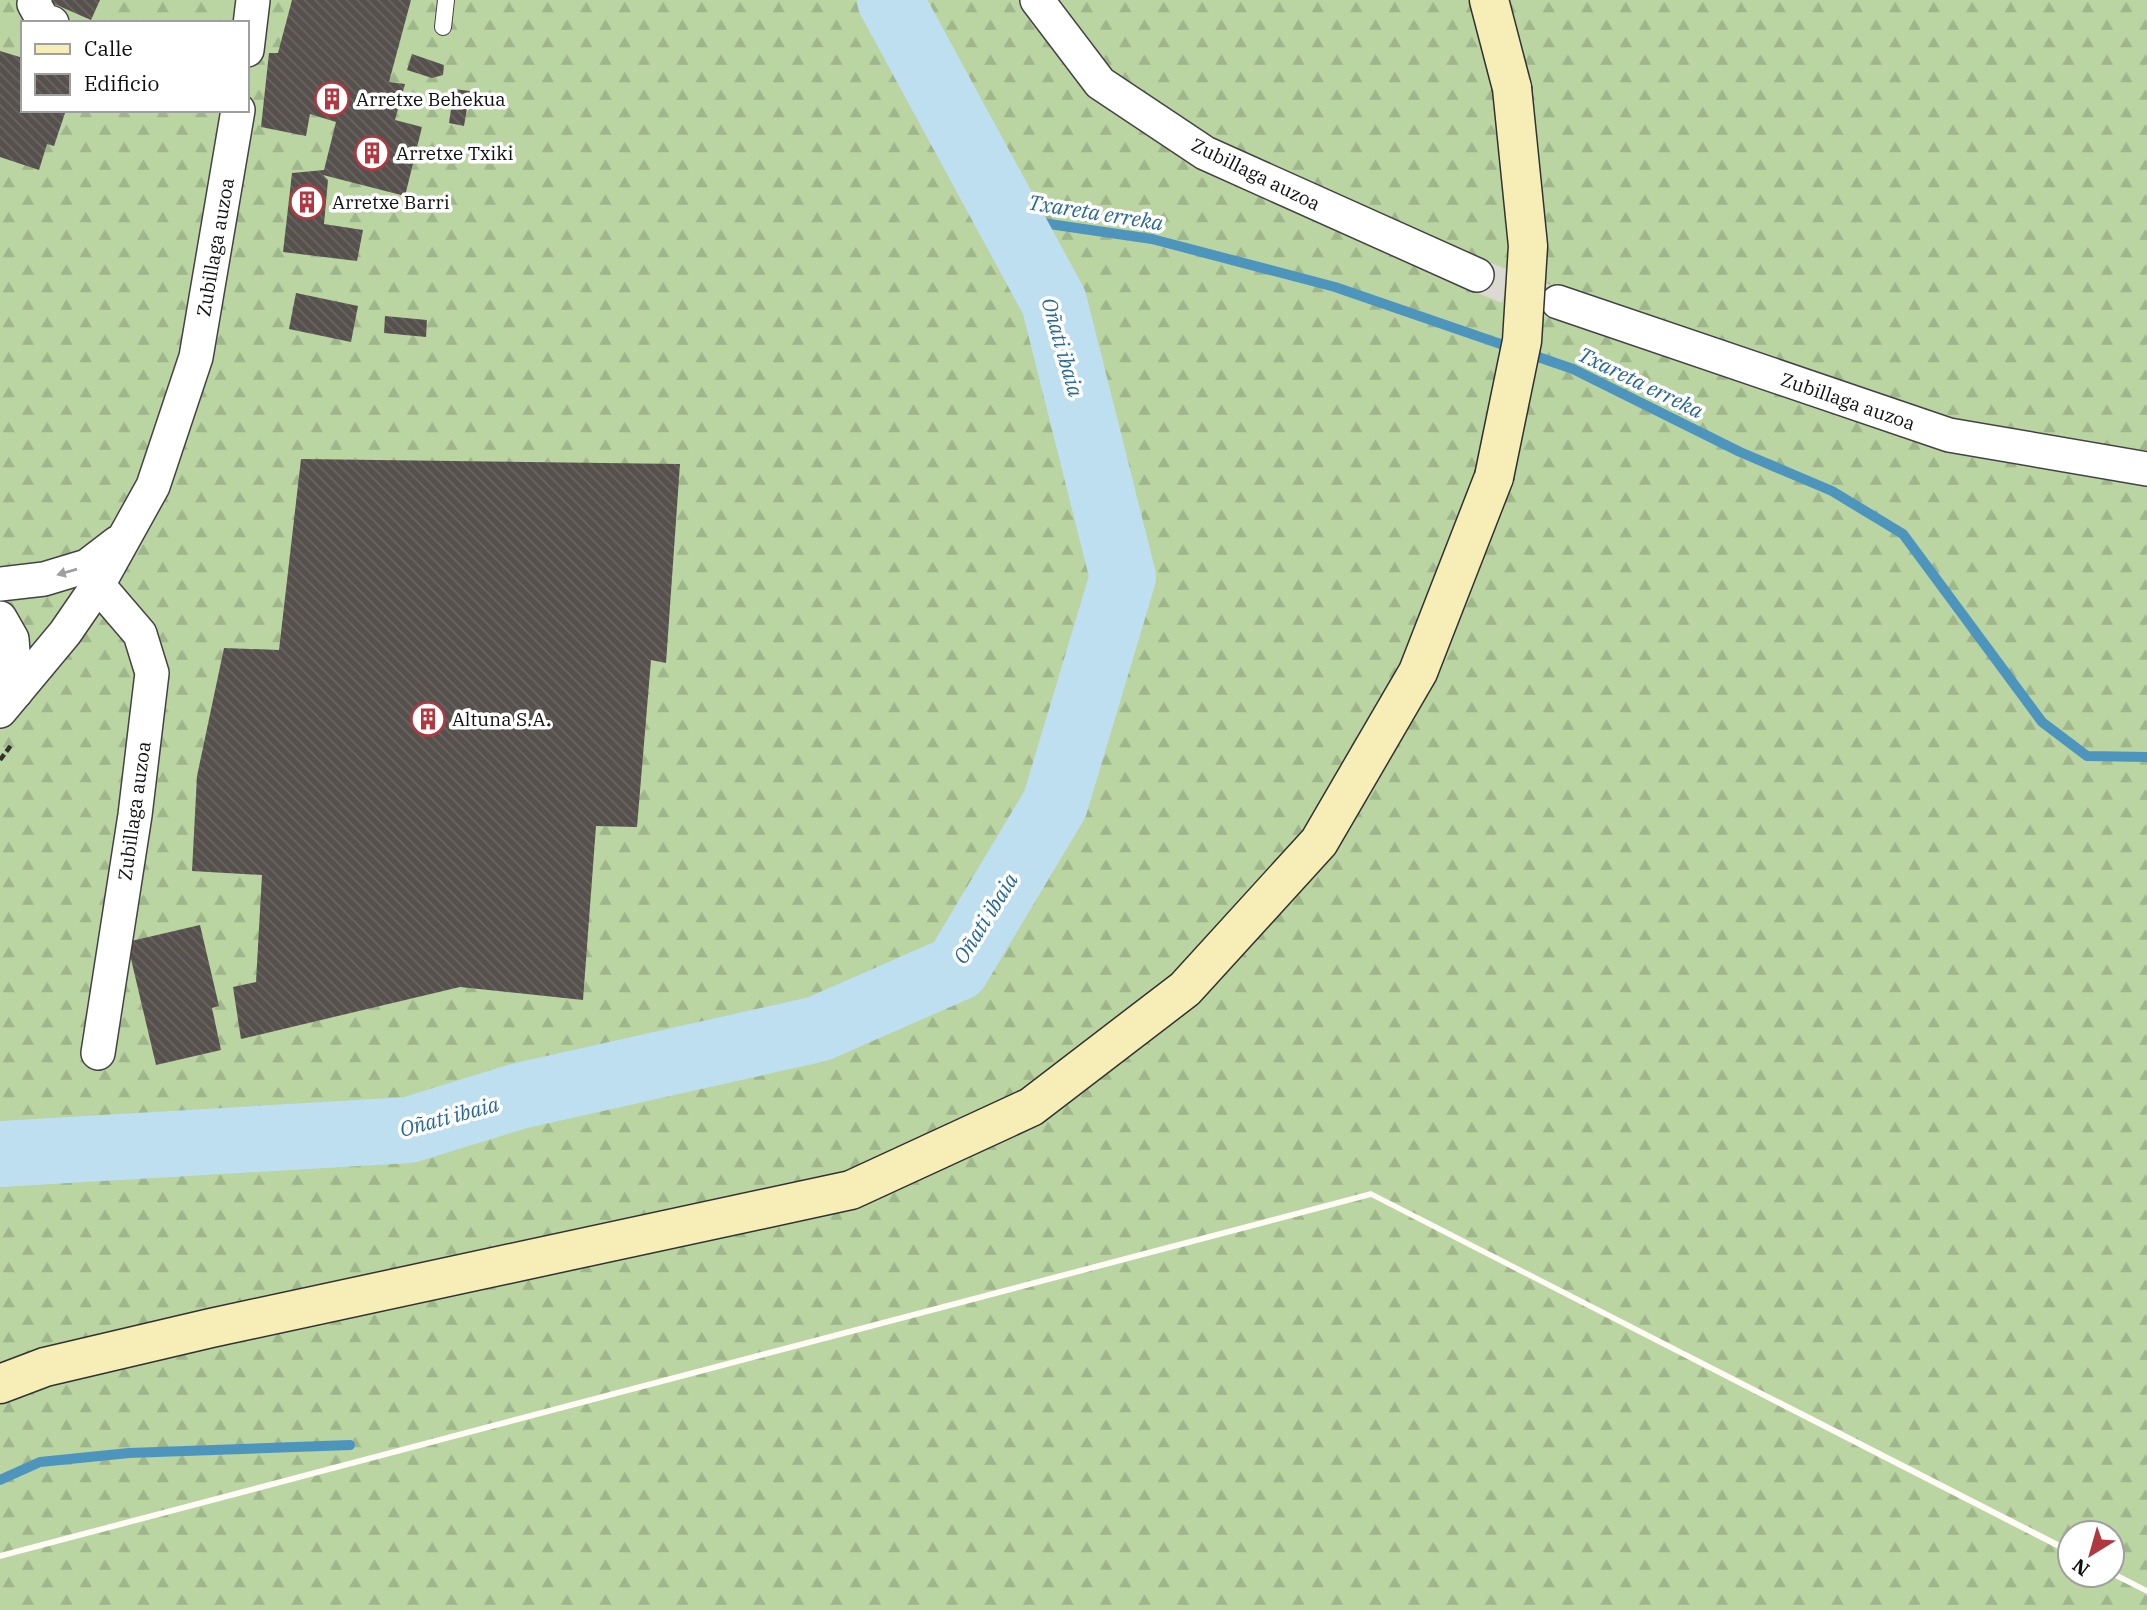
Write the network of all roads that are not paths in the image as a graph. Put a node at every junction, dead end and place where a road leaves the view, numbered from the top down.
1 (35, 0) edge
2 (446, 0) edge
3 (1037, 0) edge
4 (1489, 0) edge
5 (46, 21) edge
6 (443, 27) dead end
7 (238, 112) edge
8 (1478, 275) tunnel mouth
9 (1558, 302) tunnel mouth
10 (2147, 468) edge
11 (125, 537) junction
12 (0, 584) edge
13 (98, 585) junction
14 (0, 618) edge
15 (8, 701) edge
16 (97, 1053) dead end
17 (0, 1384) edge

1 - 5 street
2 - 6 lane
3 - 8 street, Zubillaga auzoa
4 - 17 main road, bridge
7 - 11 street, Zubillaga auzoa
9 - 10 street, Zubillaga auzoa
11 -> 12 street, Zubillaga auzoa
11 - 13 street, Zubillaga auzoa
13 - 15 street, Zubillaga auzoa
13 - 16 street, Zubillaga auzoa
14 - 15 street, Zubillaga auzoa

